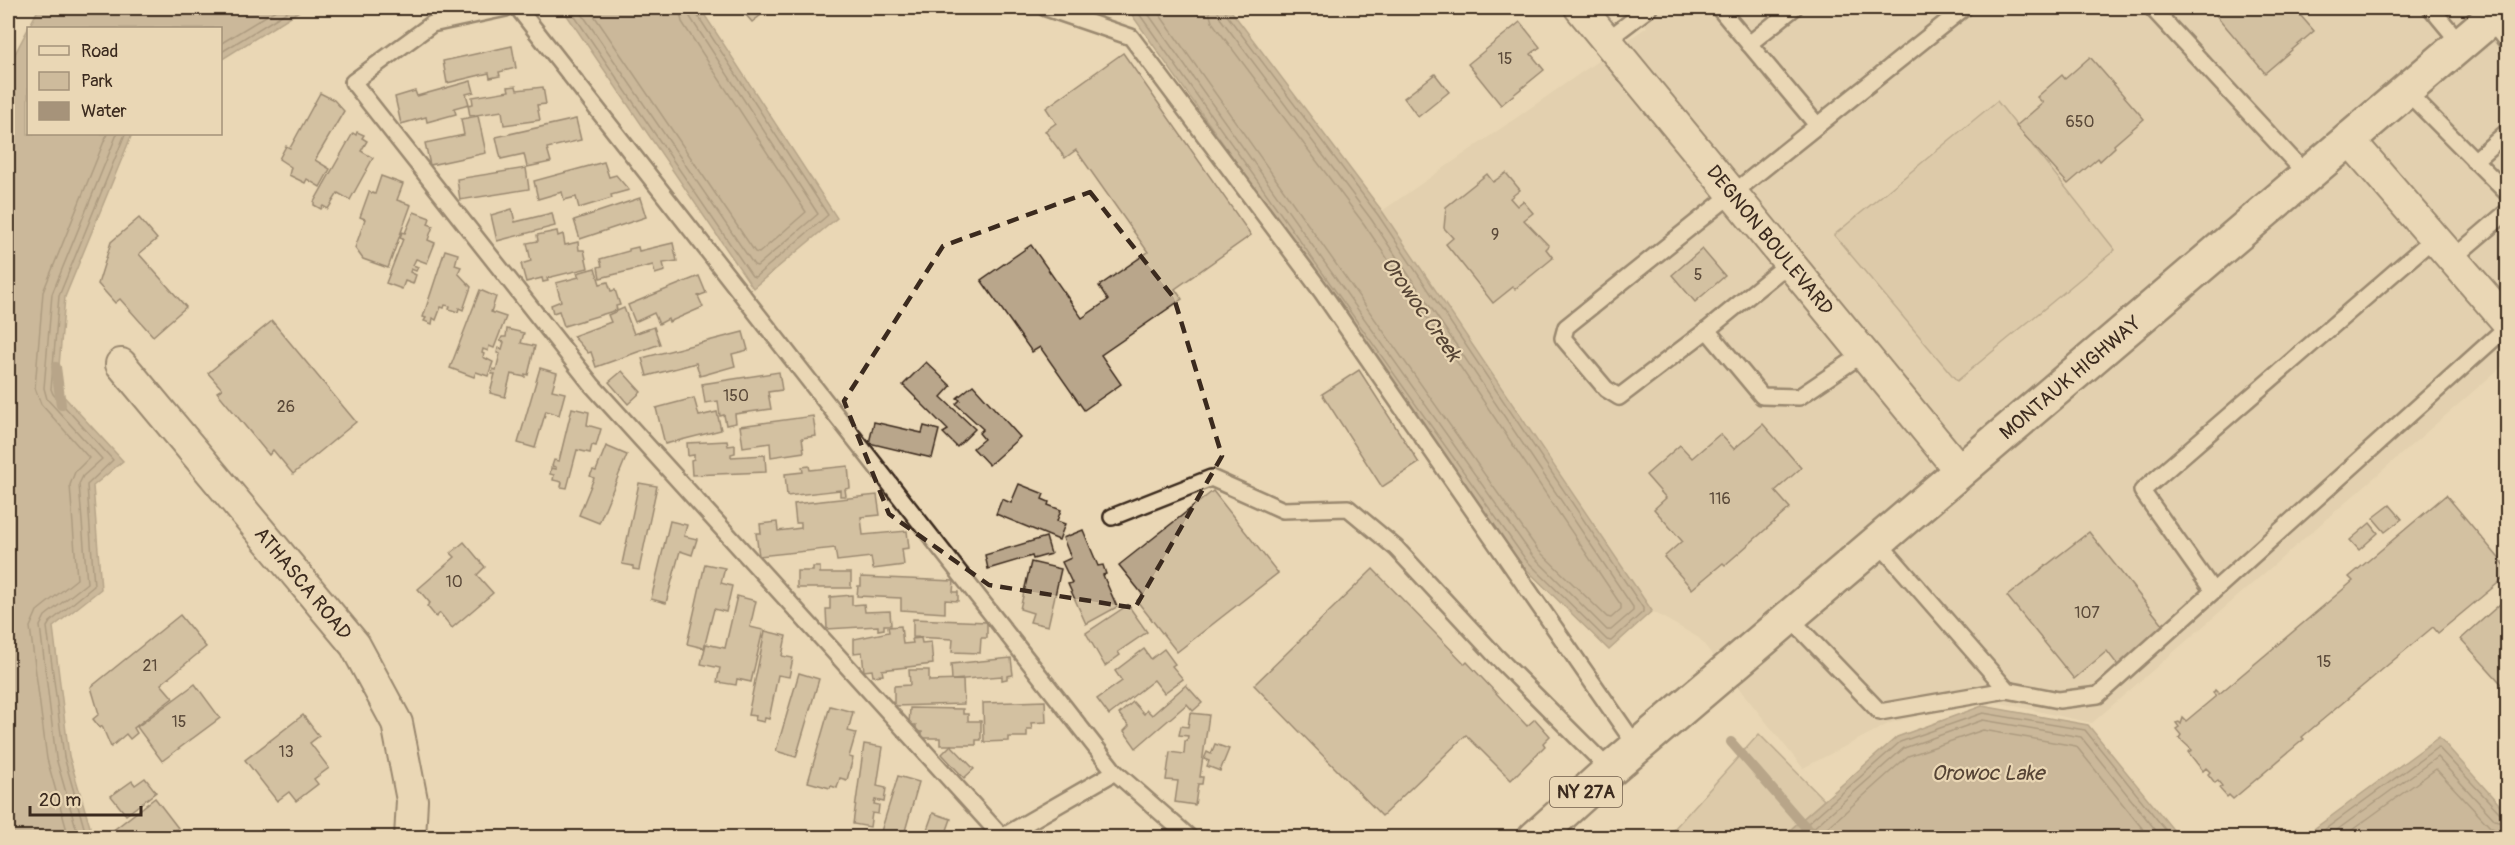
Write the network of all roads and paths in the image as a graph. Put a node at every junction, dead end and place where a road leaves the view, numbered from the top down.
1 (506, 8) edge
2 (518, 8) edge
3 (1046, 8) edge
4 (1580, 8) edge
5 (1649, 8) edge
6 (1719, 8) edge
7 (1794, 8) edge
8 (1964, 8) edge
9 (2152, 8) edge
10 (2431, 8) edge
11 (2500, 23) edge
12 (1607, 40) junction
13 (2460, 43) junction
14 (1749, 44) junction
15 (2405, 90) junction
16 (1817, 125) junction
17 (2508, 131) edge
18 (2348, 138) junction
19 (2474, 160) junction
20 (2306, 174) junction
21 (1732, 192) junction
22 (2508, 194) edge
23 (2508, 211) edge
24 (2443, 249) junction
25 (1789, 263) junction
26 (2504, 313) edge
27 (1707, 330) junction
28 (1864, 353) junction
29 (121, 364) dead end
30 (1960, 471) junction
31 (1112, 517) dead end
32 (1878, 542) junction
33 (2213, 591) junction
34 (1789, 617) junction
35 (2007, 690) junction
36 (1637, 747) junction
37 (1610, 770) junction
38 (1115, 772) junction
39 (410, 837) edge
40 (1190, 837) edge
41 (1535, 837) edge

1 - 38 lane
2 - 38 lane
3 - 36 lane
4 - 12 street, DEGNON BOULEVARD
5 - 12 lane
6 - 14 lane
7 - 14 lane
8 - 16 lane
9 - 20 lane
10 - 13 lane
11 - 13 main road, MONTAUK HIGHWAY
12 - 21 street, DEGNON BOULEVARD
13 - 15 main road, MONTAUK HIGHWAY
14 - 16 lane
15 - 18 main road, MONTAUK HIGHWAY
15 - 19 lane
16 - 21 lane
17 - 19 lane
18 - 20 main road, MONTAUK HIGHWAY
18 - 24 street
19 - 22 lane
20 - 30 main road, MONTAUK HIGHWAY
21 - 25 street, DEGNON BOULEVARD
21 - 27 lane
23 - 24 lane
24 - 26 street
24 - 33 lane
25 - 27 lane
25 - 28 street, DEGNON BOULEVARD
26 - 33 lane
27 - 28 lane
28 - 30 street, DEGNON BOULEVARD
29 - 39 street, ATHASCA ROAD
30 - 32 main road, MONTAUK HIGHWAY
31 - 37 lane
32 - 34 main road, MONTAUK HIGHWAY
32 - 35 lane
33 - 35 lane
34 - 35 lane
34 - 36 main road, MONTAUK HIGHWAY
36 - 37 main road, NY 27A
37 - 41 main road, NY 27A
38 - 40 lane

